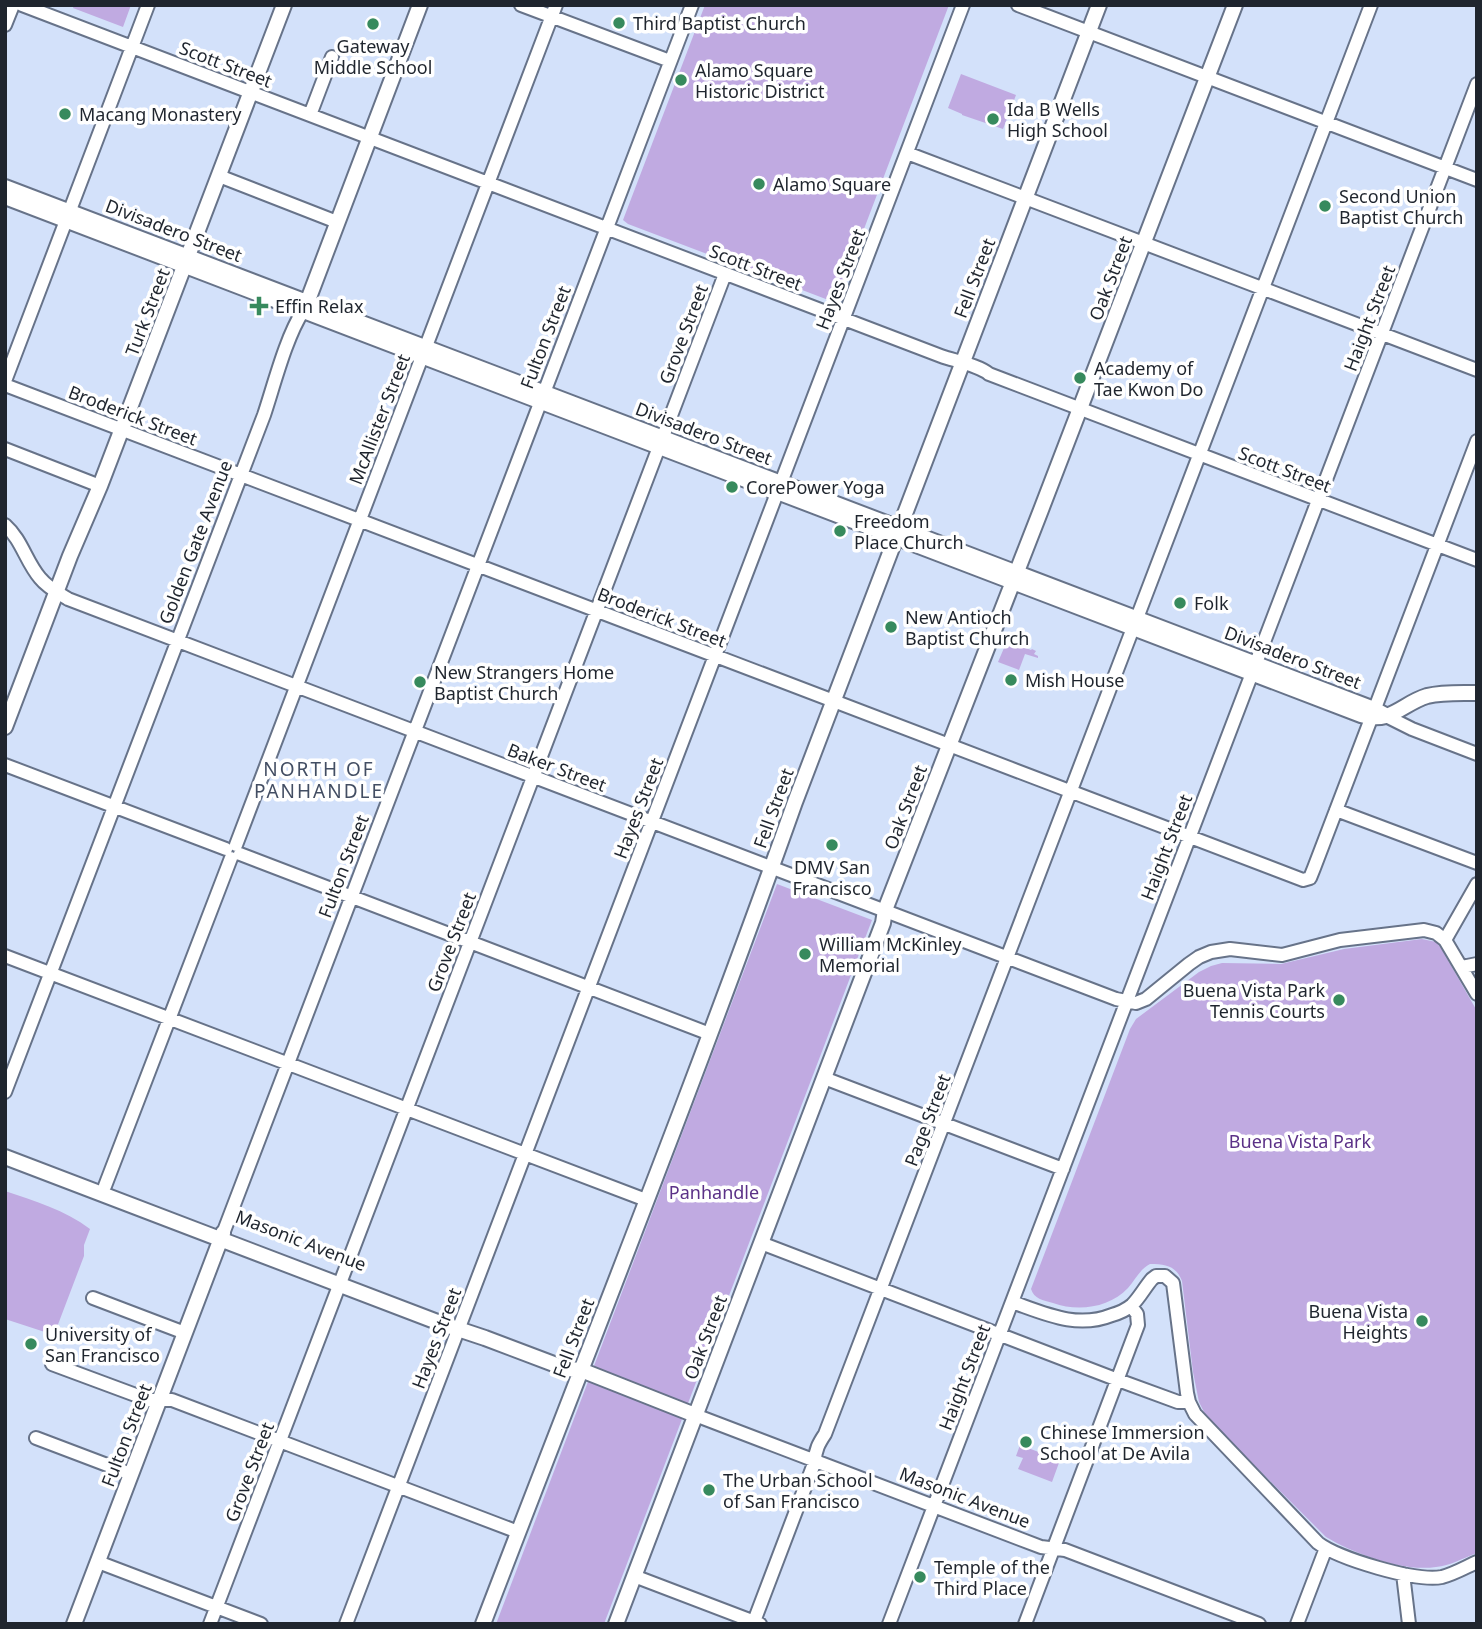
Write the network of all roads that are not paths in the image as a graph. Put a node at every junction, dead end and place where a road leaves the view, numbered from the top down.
1 (13, 5) edge
2 (22, 5) edge
3 (148, 5) edge
4 (284, 5) edge
5 (420, 5) edge
6 (521, 5) edge
7 (692, 5) edge
8 (963, 5) edge
9 (1018, 5) edge
10 (1099, 5) edge
11 (1235, 5) edge
12 (1371, 5) edge
13 (554, 11) edge
14 (5, 25) edge
15 (1089, 32) junction
16 (132, 47) junction
17 (332, 57) dead end
18 (670, 61) junction
19 (1208, 78) junction
20 (1477, 84) edge
21 (251, 93) junction
22 (310, 115) junction
23 (1326, 123) junction
24 (370, 138) junction
25 (907, 153) junction
26 (1444, 168) junction
27 (219, 176) junction
28 (1477, 180) edge
29 (488, 183) junction
30 (5, 187) edge
31 (5, 197) edge
32 (1026, 198) junction
33 (68, 216) junction
34 (337, 222) junction
35 (607, 228) junction
36 (1144, 243) junction
37 (187, 261) junction
38 (725, 274) junction
39 (1263, 289) junction
40 (305, 306) junction
41 (844, 319) junction
42 (1381, 334) junction
43 (424, 352) junction
44 (962, 364) junction
45 (1477, 370) edge
46 (5, 383) edge
47 (542, 397) junction
48 (1081, 410) junction
49 (122, 429) junction
50 (1477, 441) edge
51 (661, 442) junction
52 (5, 449) edge
53 (1199, 455) junction
54 (1472, 468) edge
55 (241, 475) junction
56 (100, 486) junction
57 (779, 487) junction
58 (1318, 500) junction
59 (359, 520) junction
60 (5, 525) edge
61 (898, 533) junction
62 (1437, 545) junction
63 (1477, 560) edge
64 (478, 566) junction
65 (1015, 577) junction
66 (56, 592) junction
67 (596, 610) junction
68 (1135, 623) junction
69 (178, 641) junction
70 (715, 656) junction
71 (1254, 668) junction
72 (296, 686) junction
73 (1476, 691) edge
74 (834, 701) junction
75 (1373, 713) junction
76 (1388, 717) junction
77 (5, 727) edge
78 (415, 731) junction
79 (950, 745) junction
80 (1477, 754) edge
81 (5, 765) edge
82 (533, 776) junction
83 (1071, 792) junction
84 (114, 806) junction
85 (1336, 810) junction
86 (652, 821) junction
87 (1189, 837) junction
88 (233, 851) junction
89 (1477, 863) edge
90 (771, 867) junction
91 (1477, 884) edge
92 (352, 897) junction
93 (886, 910) junction
94 (1445, 940) junction
95 (470, 942) junction
96 (5, 956) edge
97 (1007, 957) junction
98 (1477, 964) edge
99 (1461, 967) junction
100 (51, 973) junction
101 (588, 988) junction
102 (1477, 994) edge
103 (1127, 1001) junction
104 (170, 1018) junction
105 (709, 1034) junction
106 (288, 1063) junction
107 (824, 1078) junction
108 (5, 1092) edge
109 (406, 1108) junction
110 (944, 1124) junction
111 (5, 1147) edge
112 (525, 1154) junction
113 (5, 1157) edge
114 (1063, 1169) junction
115 (105, 1186) junction
116 (646, 1200) junction
117 (222, 1235) junction
118 (761, 1243) junction
119 (341, 1280) junction
120 (881, 1289) junction
121 (93, 1298) dead end
122 (1012, 1302) junction
123 (1131, 1306) junction
124 (459, 1325) junction
125 (185, 1333) junction
126 (999, 1335) junction
127 (52, 1364) dead end
128 (581, 1370) junction
129 (1118, 1380) junction
130 (160, 1400) junction
131 (1189, 1402) junction
132 (695, 1415) junction
133 (36, 1438) dead end
134 (280, 1441) junction
135 (815, 1461) junction
136 (131, 1475) junction
137 (398, 1486) junction
138 (934, 1506) junction
139 (518, 1532) junction
140 (1054, 1548) junction
141 (1326, 1548) junction
142 (98, 1562) junction
143 (1477, 1562) edge
144 (1403, 1574) junction
145 (634, 1576) junction
146 (216, 1606) junction
147 (756, 1623) edge
148 (75, 1624) edge
149 (210, 1624) edge
150 (261, 1624) edge
151 (346, 1624) edge
152 (483, 1624) edge
153 (616, 1624) edge
154 (889, 1624) edge
155 (1025, 1624) edge
156 (1259, 1624) edge
157 (1297, 1624) edge
158 (1409, 1624) edge

1 - 14 street
2 - 16 street, Scott Street
3 - 16 street
4 - 21 main road, Turk Street
5 - 24 main road, Golden Gate Avenue
6 - 13 street
7 - 18 street, Fulton Street
8 - 25 street, Hayes Street
9 - 15 street
10 - 15 main road, Fell Street
11 - 19 main road, Oak Street
12 - 23 street, Page Street
13 - 18 street
13 - 29 street, McAllister Street
15 - 19 street
15 - 32 main road, Fell Street
16 - 21 street, Scott Street
16 - 33 street
17 - 22 street
18 - 35 street, Fulton Street
19 - 23 street
19 - 36 main road, Oak Street
20 - 26 street, Haight Street
21 - 22 street, Scott Street
21 - 27 main road, Turk Street
22 - 24 street, Scott Street
23 - 26 street
23 - 39 street, Page Street
24 - 29 street, Scott Street
24 - 34 main road, Golden Gate Avenue
25 - 32 street
25 - 41 street, Hayes Street
26 - 28 street
26 - 42 street, Haight Street
27 - 34 street
27 - 37 main road, Turk Street
29 - 35 street, Scott Street
29 - 43 street, McAllister Street
30 - 33 main road, Divisadero Street
31 - 33 main road, Divisadero Street
32 - 36 street
32 - 44 main road, Fell Street
33 - 37 main road, Divisadero Street
33 - 46 street
34 - 40 main road, Golden Gate Avenue
35 - 38 street, Scott Street
35 - 47 street, Fulton Street
36 - 39 street
36 - 48 main road, Oak Street
37 - 40 main road, Divisadero Street
37 - 49 main road, Turk Street
38 - 41 street, Scott Street
38 - 51 street, Grove Street
39 - 42 street
39 - 53 street, Page Street
40 - 43 main road, Divisadero Street
40 - 55 street, Golden Gate Avenue
41 - 44 street, Scott Street
41 - 57 street, Hayes Street
42 - 45 street
42 - 58 street, Haight Street
43 - 47 main road, Divisadero Street
43 - 59 street, McAllister Street
44 - 48 street, Scott Street
44 - 61 main road, Fell Street
46 - 49 street, Broderick Street
47 - 51 main road, Divisadero Street
47 - 64 street, Fulton Street
48 - 53 street, Scott Street
48 - 65 main road, Oak Street
49 - 55 street, Broderick Street
49 - 56 main road, Turk Street
50 - 54 street
51 - 57 main road, Divisadero Street
51 - 67 street, Grove Street
52 - 56 street
53 - 58 street, Scott Street
53 - 68 street, Page Street
54 - 62 street
55 - 59 street, Broderick Street
55 - 69 street, Golden Gate Avenue
56 - 66 main road, Turk Street
57 - 61 main road, Divisadero Street
57 - 70 street, Hayes Street
58 - 62 street, Scott Street
58 - 71 street, Haight Street
59 - 64 street, Broderick Street
59 - 72 street, McAllister Street
60 - 66 street, Baker Street
61 - 65 main road, Divisadero Street
61 - 74 main road, Fell Street
62 - 63 street, Scott Street
62 - 75 street
64 - 67 street, Broderick Street
64 - 78 street, Fulton Street
65 - 68 main road, Divisadero Street
65 - 79 main road, Oak Street
66 - 69 street, Baker Street
66 - 77 main road, Turk Street
67 - 70 street, Broderick Street
67 - 82 street, Grove Street
68 - 71 main road, Divisadero Street
68 - 83 street, Page Street
69 - 72 street, Baker Street
69 - 84 street, Golden Gate Avenue
70 - 74 street, Broderick Street
70 - 86 street, Hayes Street
71 - 75 main road, Divisadero Street
71 - 87 street, Haight Street
72 - 78 street, Baker Street
72 - 88 street, McAllister Street
73 - 76 main road
74 - 79 street, Broderick Street
74 - 90 main road, Fell Street
75 - 76 main road, Divisadero Street
75 - 85 street
76 - 80 street, Divisadero Street
78 - 82 street, Baker Street
78 - 92 street, Fulton Street
79 - 83 street, Broderick Street
79 - 93 main road, Oak Street
81 - 84 street
82 - 86 street, Baker Street
82 - 95 street, Grove Street
83 - 87 street, Broderick Street
83 - 97 street, Page Street
84 - 88 street
84 - 100 street, Golden Gate Avenue
85 - 87 street, Broderick Street
85 - 89 street
86 - 90 street, Baker Street
86 - 101 street, Hayes Street
87 - 103 street, Haight Street
88 - 92 street
88 - 104 street, McAllister Street
90 - 93 street, Baker Street
90 - 105 main road, Fell Street
91 - 94 street
92 - 95 street
92 - 106 street, Fulton Street
93 - 97 street, Baker Street
93 - 107 main road, Oak Street
94 - 99 street
94 - 103 street
95 - 101 street
95 - 109 street, Grove Street
96 - 100 street
97 - 103 street, Baker Street
97 - 110 street, Page Street
98 - 99 street
99 - 102 street
100 - 104 street
100 - 108 street, Golden Gate Avenue
101 - 105 street
101 - 112 street, Hayes Street
103 - 114 street, Haight Street
104 - 106 street
104 - 115 street, McAllister Street
105 - 116 main road, Fell Street
106 - 109 street
106 - 117 street, Fulton Street
107 - 110 street
107 - 118 main road, Oak Street
109 - 112 street
109 - 119 street, Grove Street
110 - 114 street
110 - 120 street, Page Street
111 - 115 main road, Masonic Avenue
112 - 116 street
112 - 124 street, Hayes Street
113 - 117 main road, Masonic Avenue
114 - 122 street, Haight Street
115 - 117 main road, Masonic Avenue
116 - 128 main road, Fell Street
117 - 119 main road, Masonic Avenue
117 - 125 main road, Fulton Street
118 - 120 street
118 - 132 main road, Oak Street
119 - 124 main road, Masonic Avenue
119 - 134 street, Grove Street
120 - 126 street
120 - 135 street, Page Street
121 - 125 street
122 - 123 street
122 - 126 street, Haight Street
123 - 129 street
123 - 131 street
124 - 128 main road, Masonic Avenue
124 - 137 street, Hayes Street
125 - 130 main road, Fulton Street
126 - 129 street
126 - 138 street, Haight Street
127 - 130 street
128 - 132 main road, Masonic Avenue
128 - 139 main road, Fell Street
129 - 131 street
129 - 140 street
130 - 134 street
130 - 136 main road, Fulton Street
131 - 141 street
132 - 135 street, Masonic Avenue
132 - 145 main road, Oak Street
133 - 136 street
134 - 137 street
134 - 146 street, Grove Street
135 - 138 street, Masonic Avenue
135 - 147 street, Page Street
136 - 142 main road, Fulton Street
137 - 139 street
137 - 151 street, Hayes Street
138 - 140 street, Masonic Avenue
138 - 154 street, Haight Street
139 - 152 main road, Fell Street
140 - 155 street
140 - 156 street, Masonic Avenue
141 - 144 street
141 - 157 street
142 - 146 street
142 - 148 main road, Fulton Street
143 - 144 street
144 - 158 street
145 - 147 street
145 - 153 main road, Oak Street
146 - 149 street, Grove Street
146 - 150 street

